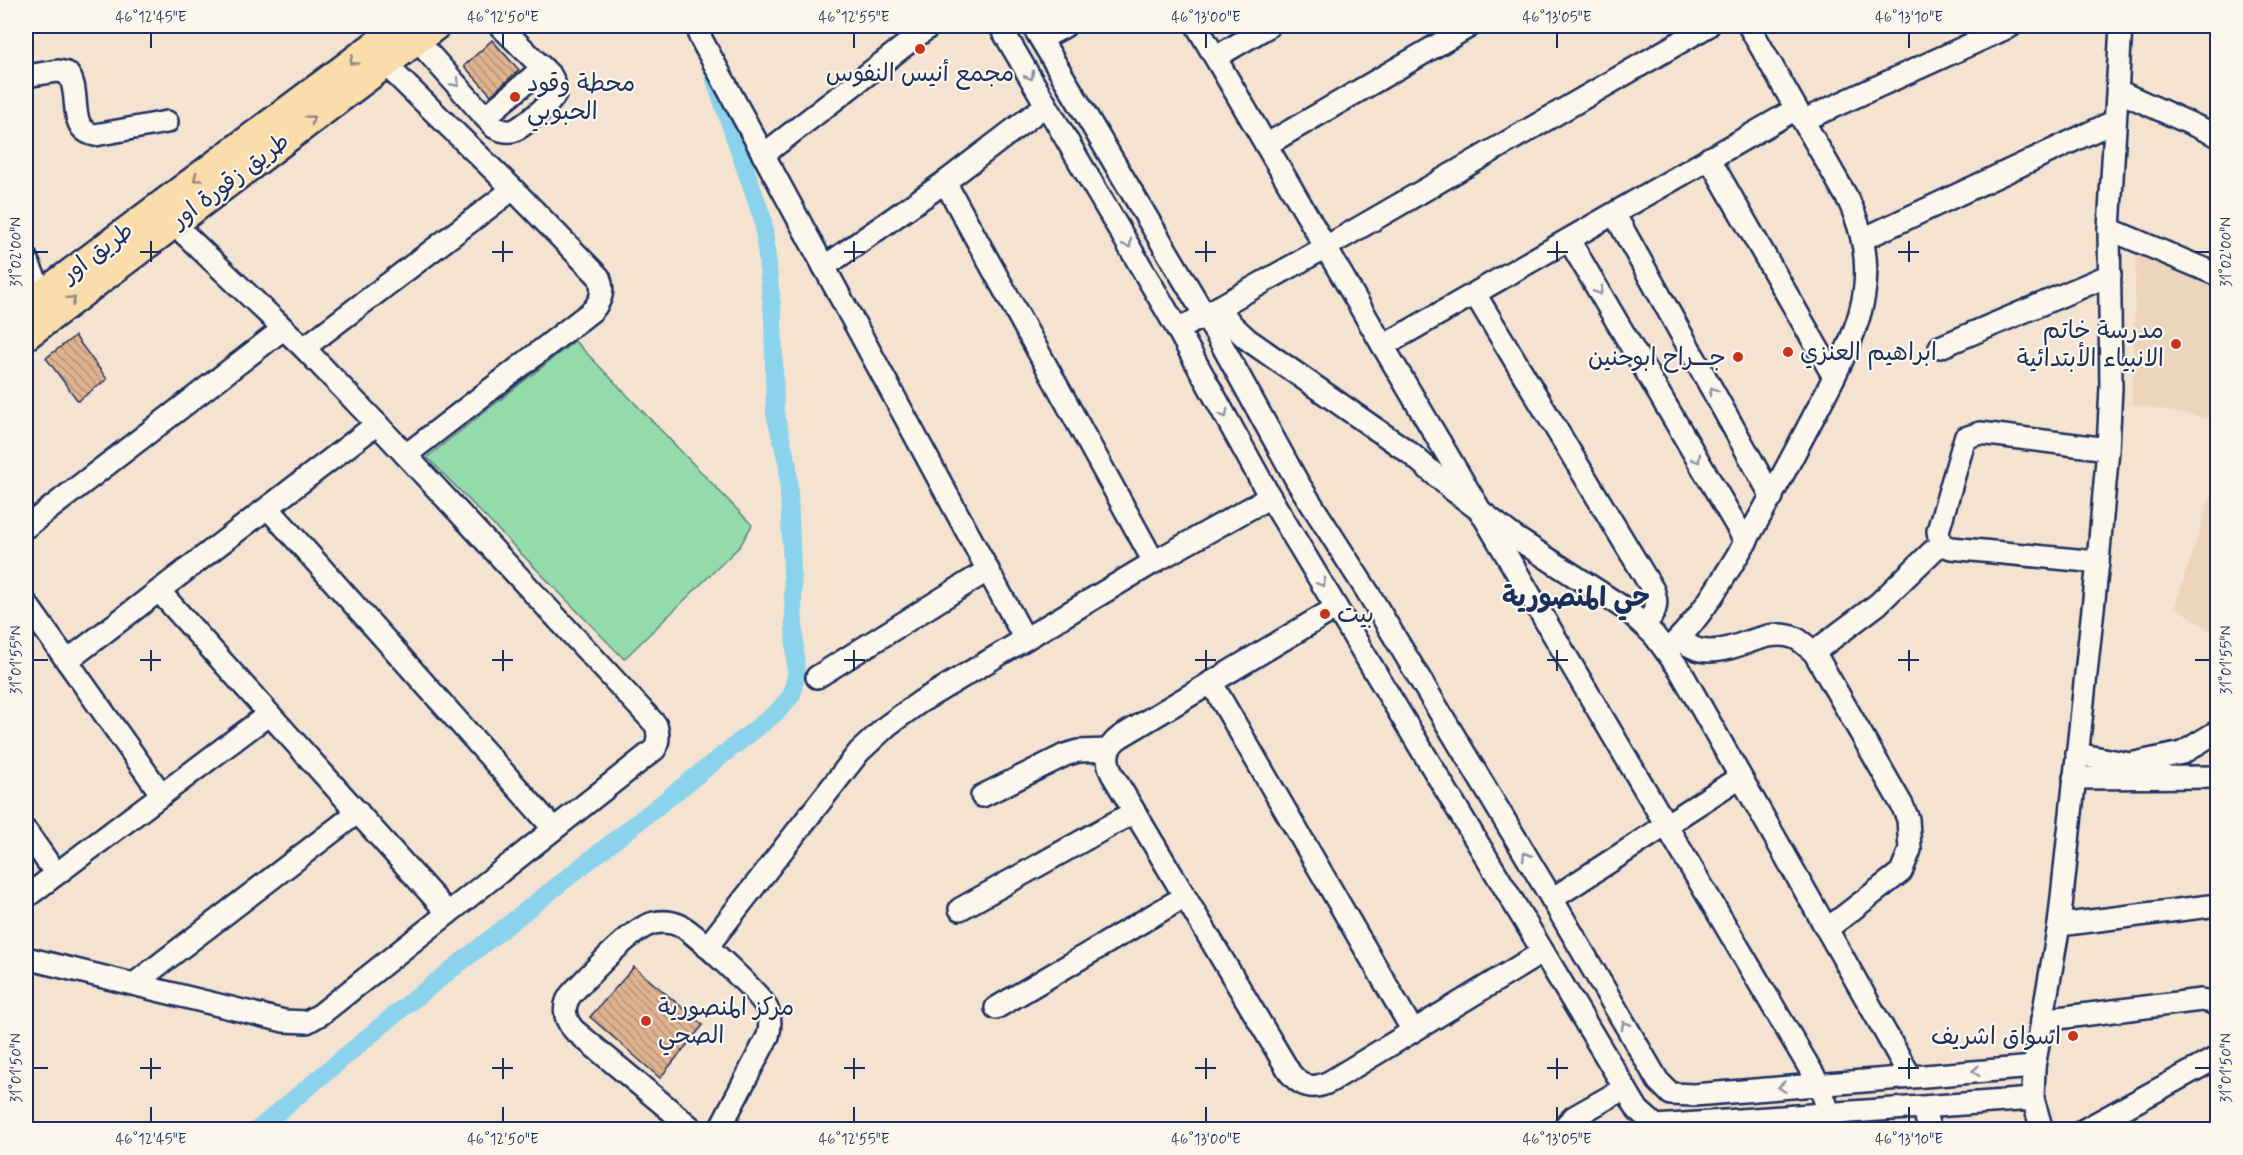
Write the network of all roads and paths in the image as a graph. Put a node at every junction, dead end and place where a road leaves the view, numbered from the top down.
1 (500, 26) edge
2 (701, 26) edge
3 (930, 26) edge
4 (1000, 26) edge
5 (1065, 26) edge
6 (1197, 26) edge
7 (1269, 26) edge
8 (1470, 26) edge
9 (1708, 26) edge
10 (1749, 26) edge
11 (2011, 26) edge
12 (2121, 26) edge
13 (417, 30) edge
14 (1037, 32) edge
15 (1216, 57) junction
16 (385, 64) junction
17 (543, 68) junction
18 (26, 76) edge
19 (2118, 90) junction
20 (1046, 105) junction
21 (1800, 115) junction
22 (485, 117) junction
23 (2115, 121) junction
24 (167, 122) dead end
25 (2217, 136) edge
26 (1266, 145) junction
27 (763, 155) junction
28 (1709, 158) junction
29 (945, 182) junction
30 (513, 189) junction
31 (1615, 214) junction
32 (173, 223) junction
33 (2109, 229) junction
34 (1863, 239) junction
35 (1569, 240) junction
36 (1326, 247) junction
37 (26, 258) edge
38 (824, 267) junction
39 (2110, 274) junction
40 (2217, 275) edge
41 (1475, 294) junction
42 (34, 300) edge
43 (1212, 311) junction
44 (283, 329) junction
45 (1178, 330) junction
46 (26, 336) edge
47 (1383, 346) junction
48 (1940, 347) dead end
49 (304, 348) junction
50 (1834, 376) junction
51 (377, 424) junction
52 (2108, 449) junction
53 (406, 455) junction
54 (1270, 497) junction
55 (1772, 497) junction
56 (268, 508) junction
57 (1483, 514) junction
58 (26, 527) edge
59 (1746, 542) junction
60 (1940, 544) junction
61 (1154, 562) junction
62 (2098, 562) junction
63 (988, 570) junction
64 (159, 591) junction
65 (26, 603) edge
66 (1336, 608) junction
67 (1644, 625) junction
68 (1025, 639) junction
69 (1672, 645) junction
70 (1814, 652) junction
71 (67, 661) junction
72 (817, 677) dead end
73 (1211, 682) junction
74 (269, 714) junction
75 (2217, 731) edge
76 (1108, 750) junction
77 (2077, 754) junction
78 (1740, 777) junction
79 (2217, 777) edge
80 (2074, 778) junction
81 (162, 795) junction
82 (982, 796) dead end
83 (358, 812) junction
84 (1134, 812) junction
85 (1666, 826) junction
86 (554, 830) junction
87 (26, 831) edge
88 (56, 874) junction
89 (26, 897) edge
90 (1184, 897) junction
91 (1552, 899) junction
92 (2217, 905) edge
93 (960, 909) dead end
94 (448, 913) junction
95 (2059, 925) junction
96 (1827, 929) junction
97 (707, 947) junction
98 (1543, 952) junction
99 (26, 958) edge
100 (134, 984) junction
101 (2217, 1007) edge
102 (996, 1008) dead end
103 (2042, 1020) junction
104 (1413, 1031) junction
105 (2217, 1057) edge
106 (2034, 1067) junction
107 (1910, 1076) junction
108 (1819, 1084) junction
109 (1625, 1088) junction
110 (2034, 1099) junction
111 (1923, 1108) junction
112 (1829, 1122) edge
113 (1679, 1127) edge
114 (694, 1130) edge
115 (719, 1130) edge
116 (1566, 1130) edge
117 (1930, 1130) edge
118 (2042, 1130) edge
119 (2084, 1130) edge

1 - 17 street
2 - 27 street
3 - 27 street
4 -> 20 street
5 - 14 street
6 - 15 street
7 - 15 street
8 - 26 street
9 - 36 street
10 - 21 street
11 - 21 street
12 - 19 street
13 - 16 main road, طريق زقورة اور
13 -> 22 street
13 -> 42 main road, طريق اور
14 - 43 street
15 - 26 street
16 - 30 street
32 -> 16 main road, طريق زقورة اور
17 - 22 street
17 - 22 street
18 - 24 street
19 - 23 street
19 - 25 street
20 - 29 street
20 -> 45 street
21 - 28 street
21 - 34 street
23 - 33 street
23 - 34 street
26 - 36 street
27 - 38 street
28 - 31 street
28 - 50 street
29 - 38 street
29 - 61 street
30 - 49 street
30 - 53 street
31 - 35 street
55 -> 31 street
32 - 44 street
46 -> 32 main road, طريق زقورة اور
33 - 39 street
33 - 40 street
34 - 50 street
35 - 41 street
35 -> 59 street
36 - 43 street
36 - 47 street
37 - 42 street
38 - 63 street
39 - 48 street
39 - 52 street
41 - 47 street
41 - 67 street
43 - 45 street
43 - 57 street
91 -> 43 street
44 - 49 street
44 - 58 street
45 -> 54 street
47 - 57 street
49 - 51 street
50 - 55 street
51 - 53 street
51 - 56 street
52 - 60 street
52 - 62 street
53 - 86 street
54 - 61 street
54 -> 66 street
55 - 59 street
56 - 64 street
56 - 86 street
57 - 67 street
57 - 85 street
59 - 69 street
60 - 62 street
60 - 70 street
61 - 68 street
62 - 77 street
63 - 68 street
63 - 72 street
64 - 71 street
64 - 74 street
65 - 71 street
66 - 73 street
66 - 98 street
67 - 69 street
68 - 97 street
69 - 70 street
69 - 78 street
70 - 96 street
71 - 81 street
73 - 76 street
73 - 104 street
74 - 81 street
74 - 83 street
75 - 77 street
76 - 82 street
76 - 84 street
77 - 80 street
78 - 85 street
78 - 96 street
79 - 80 street
80 - 95 street
81 - 88 street
83 - 94 street
83 - 100 street
84 - 90 street
84 - 93 street
85 - 91 street
85 - 108 street
86 - 94 street
87 - 88 street
88 - 89 street
90 - 102 street
90 - 104 street
108 -> 91 street
92 - 95 street
94 - 100 street
95 - 103 street
96 - 107 street
97 - 114 street
97 - 115 street
98 - 104 street
98 - 109 street
99 - 100 street
101 - 103 street
103 - 106 street
105 - 119 street
106 -> 107 street
106 - 110 street
107 - 108 street
108 - 112 street
109 - 113 street
109 - 116 street
110 - 111 street
110 - 118 street
111 - 112 street
111 - 117 street
112 - 113 street

